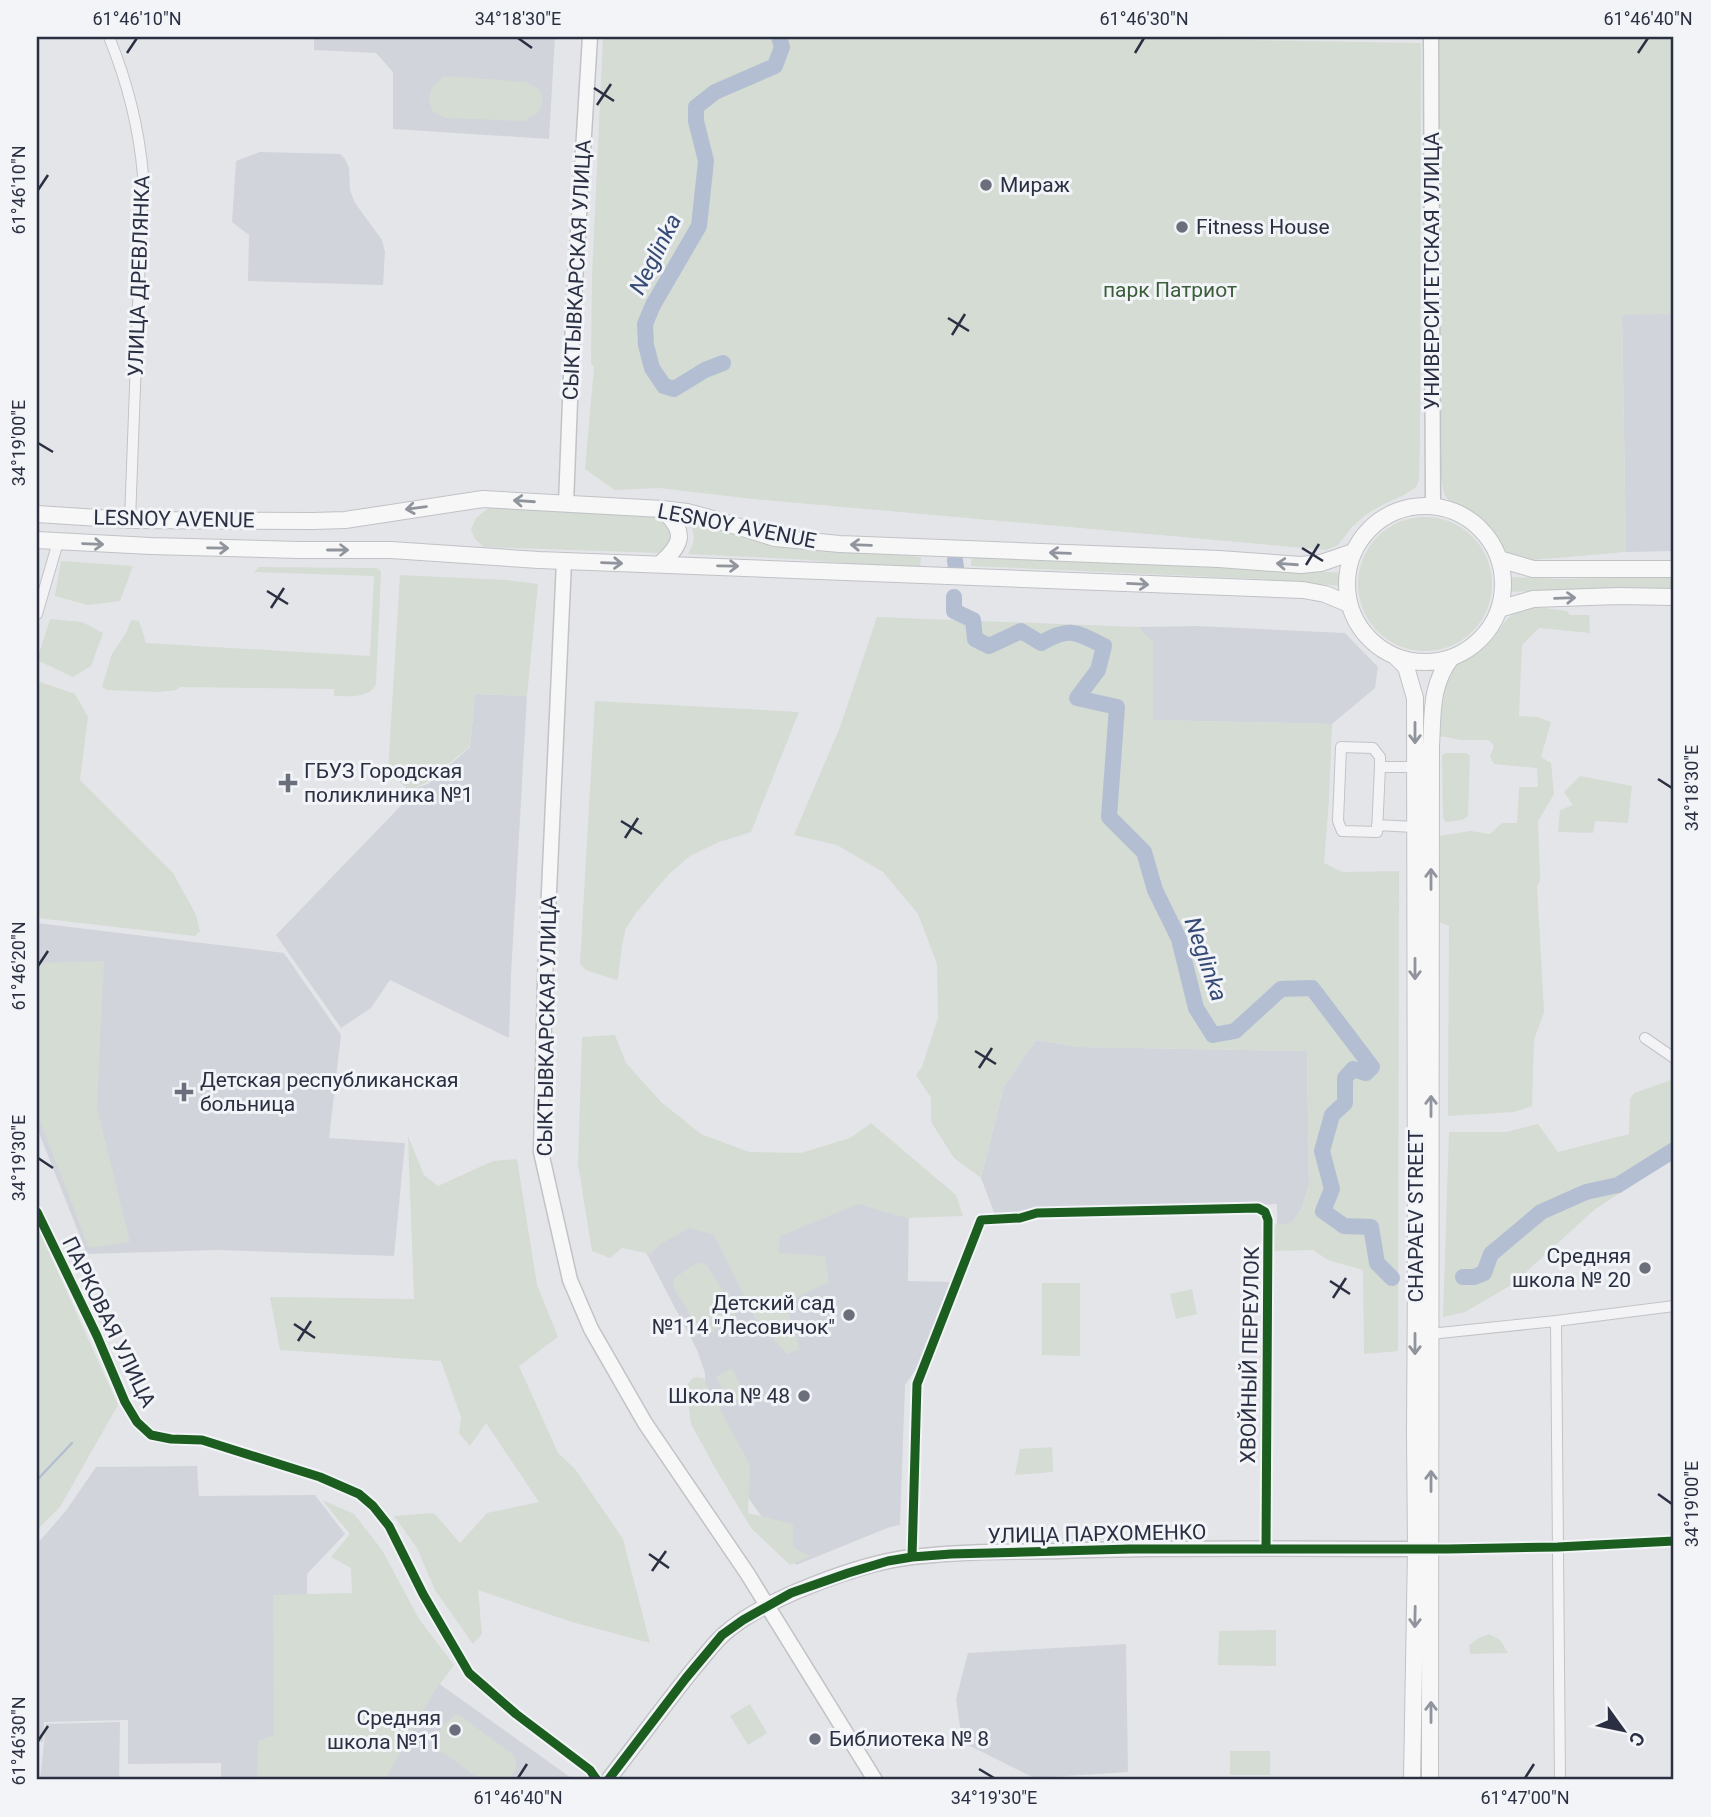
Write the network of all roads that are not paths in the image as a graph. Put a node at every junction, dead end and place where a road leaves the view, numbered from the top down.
1 (109, 37) edge
2 (590, 37) edge
3 (1431, 37) edge
4 (566, 504) junction
5 (1433, 506) junction
6 (662, 509) junction
7 (37, 514) edge
8 (130, 520) junction
9 (286, 521) junction
10 (37, 540) edge
11 (58, 542) junction
12 (286, 550) junction
13 (1353, 552) junction
14 (1499, 559) junction
15 (564, 561) junction
16 (660, 564) junction
17 (1674, 569) edge
18 (1674, 597) edge
19 (1349, 604) junction
20 (1499, 609) junction
21 (37, 614) edge
22 (1396, 657) junction
23 (1451, 658) junction
24 (1380, 767) junction
25 (1415, 767) junction
26 (1377, 825) junction
27 (1414, 827) junction
28 (1645, 1038) dead end
29 (1674, 1058) edge
30 (37, 1212) edge
31 (1674, 1306) edge
32 (1556, 1321) junction
33 (1430, 1334) junction
34 (1674, 1541) edge
35 (1558, 1547) junction
36 (1266, 1549) junction
37 (1424, 1549) junction
38 (912, 1557) junction
39 (767, 1606) junction
40 (597, 1780) edge
41 (608, 1780) edge
42 (875, 1780) edge
43 (1412, 1780) edge
44 (1430, 1780) edge
45 (1560, 1780) edge

1 - 8 street, УЛИЦА ДРЕВЛЯНКА
2 - 4 street, СЫКТЫВКАРСКАЯ УЛИЦА
3 - 5 street, УНИВЕРСИТЕТСКАЯ УЛИЦА
4 - 6 main road, LESNOY AVENUE
4 -> 9 main road, LESNOY AVENUE
5 - 13 main road
5 - 14 main road
13 -> 6 main road, LESNOY AVENUE
6 - 16 main road
7 - 8 main road, LESNOY AVENUE
8 - 9 main road, LESNOY AVENUE
9 - 12 main road
10 - 11 main road, LESNOY AVENUE
11 -> 12 main road, LESNOY AVENUE
11 - 21 street
12 -> 15 main road, LESNOY AVENUE
13 - 19 main road
14 - 17 main road
14 - 20 main road
15 -> 16 main road, LESNOY AVENUE
15 - 39 street, СЫКТЫВКАРСКАЯ УЛИЦА
16 -> 19 main road, LESNOY AVENUE
20 -> 18 main road
19 - 22 main road
20 - 23 main road
22 - 23 main road
22 -> 25 main road, CHAPAEV STREET
33 -> 23 main road, CHAPAEV STREET
24 - 25 street
24 - 26 street
24 - 26 street
25 - 27 main road, CHAPAEV STREET
26 - 27 street
27 -> 37 main road, CHAPAEV STREET
28 - 29 street
30 - 40 street, ПАРКОВАЯ УЛИЦА
31 - 32 street
32 - 33 street
32 - 35 street
37 -> 33 main road, CHAPAEV STREET
34 - 35 street, УЛИЦА ПАРХОМЕНКО
35 - 37 street, УЛИЦА ПАРХОМЕНКО
35 - 45 street
36 - 37 street, УЛИЦА ПАРХОМЕНКО
36 - 38 street, УЛИЦА ПАРХОМЕНКО
36 - 38 street, ХВОЙНЫЙ ПЕРЕУЛОК
37 -> 43 main road, CHAPAEV STREET
44 -> 37 main road, CHAPAEV STREET
38 - 39 street, УЛИЦА ПАРХОМЕНКО
39 - 41 street, УЛИЦА ПАРХОМЕНКО
39 - 42 street, СЫКТЫВКАРСКАЯ УЛИЦА

